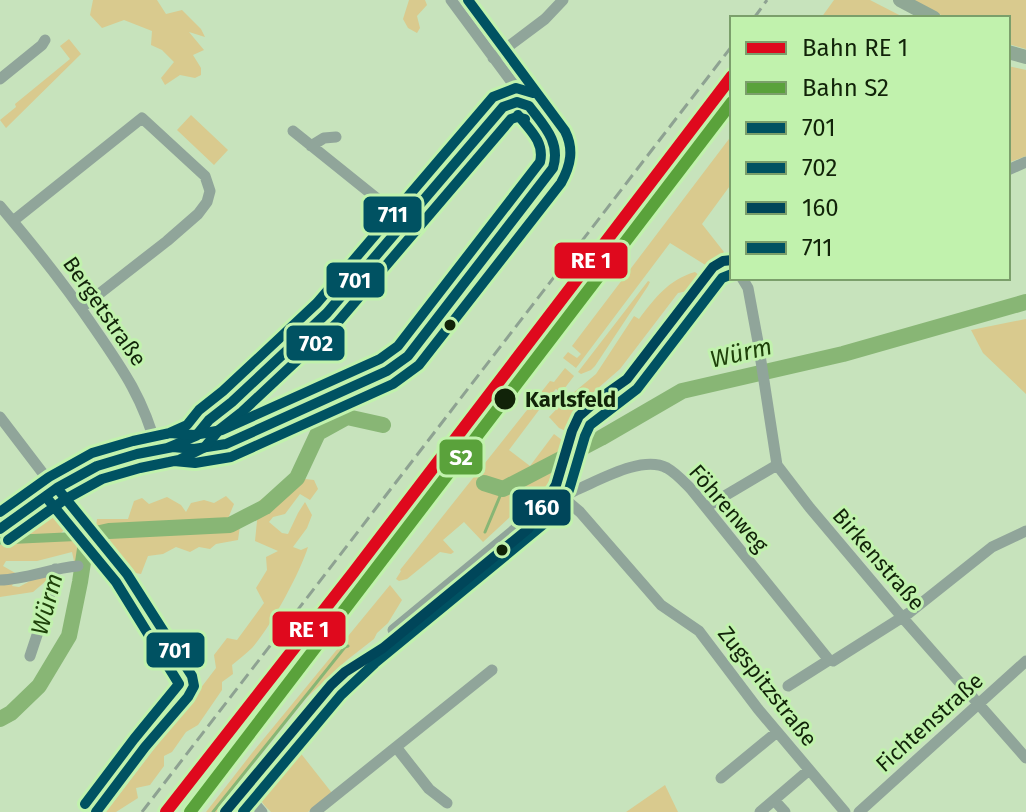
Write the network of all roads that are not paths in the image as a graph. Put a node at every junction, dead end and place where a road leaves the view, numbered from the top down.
1 (451, 0) edge
2 (563, 0) edge
3 (900, 0) edge
4 (930, 16) edge
5 (45, 40) dead end
6 (493, 58) junction
7 (0, 79) edge
8 (529, 106) junction
9 (503, 107) junction
10 (293, 131) dead end
11 (336, 137) dead end
12 (311, 146) junction
13 (0, 206) edge
14 (13, 221) junction
15 (405, 221) junction
16 (730, 260) edge
17 (748, 281) edge
18 (81, 308) junction
19 (0, 417) edge
20 (173, 447) junction
21 (157, 450) junction
22 (777, 465) junction
23 (57, 488) junction
24 (552, 491) junction
25 (566, 499) junction
26 (706, 507) junction
27 (4, 526) edge
28 (1026, 531) edge
29 (78, 566) dead end
30 (55, 569) junction
31 (0, 580) edge
32 (902, 617) junction
33 (30, 656) dead end
34 (829, 660) junction
35 (1026, 661) edge
36 (492, 670) dead end
37 (788, 686) dead end
38 (979, 703) junction
39 (777, 732) junction
40 (396, 747) junction
41 (1026, 758) edge
42 (809, 770) junction
43 (721, 778) dead end
44 (243, 790) junction
45 (774, 800) junction
46 (447, 803) dead end
47 (96, 812) edge
48 (225, 812) edge
49 (262, 812) edge
50 (315, 812) edge
51 (760, 812) edge
52 (785, 812) edge
53 (845, 812) edge
54 (859, 812) edge

1 - 6 street
2 - 6 street
3 - 4 main road
5 - 7 street
6 - 8 street
6 - 9 street
8 - 9 street
8 - 20 street
9 - 15 street
10 - 12 street
11 - 12 street
12 - 15 street
13 - 14 street, Bergetstraße
14 - 18 street, Bergetstraße
14 - 18 street
15 - 20 street
16 - 24 street
17 - 22 street, Birkenstraße
18 - 21 street, Bergetstraße
19 - 23 street
20 - 21 street
21 - 23 street
22 - 26 street
22 - 32 street, Birkenstraße
23 - 27 street
23 - 47 street
24 - 25 street, Zugspitzstraße
24 - 44 street
25 - 26 street, Föhrenweg
25 - 39 street, Zugspitzstraße
26 - 34 street, Föhrenweg
28 - 32 street
29 - 30 street
30 - 31 street
30 - 33 street
32 - 34 street
32 - 38 street, Birkenstraße
34 - 37 street
35 - 38 street, Fichtenstraße
36 - 40 street
38 - 41 street, Birkenstraße
38 - 54 street, Fichtenstraße
39 - 42 street, Zugspitzstraße
39 - 43 street
40 - 46 street
40 - 50 street
42 - 45 street
42 - 53 street, Zugspitzstraße
44 - 48 street
44 - 49 street
45 - 51 street
45 - 52 street

